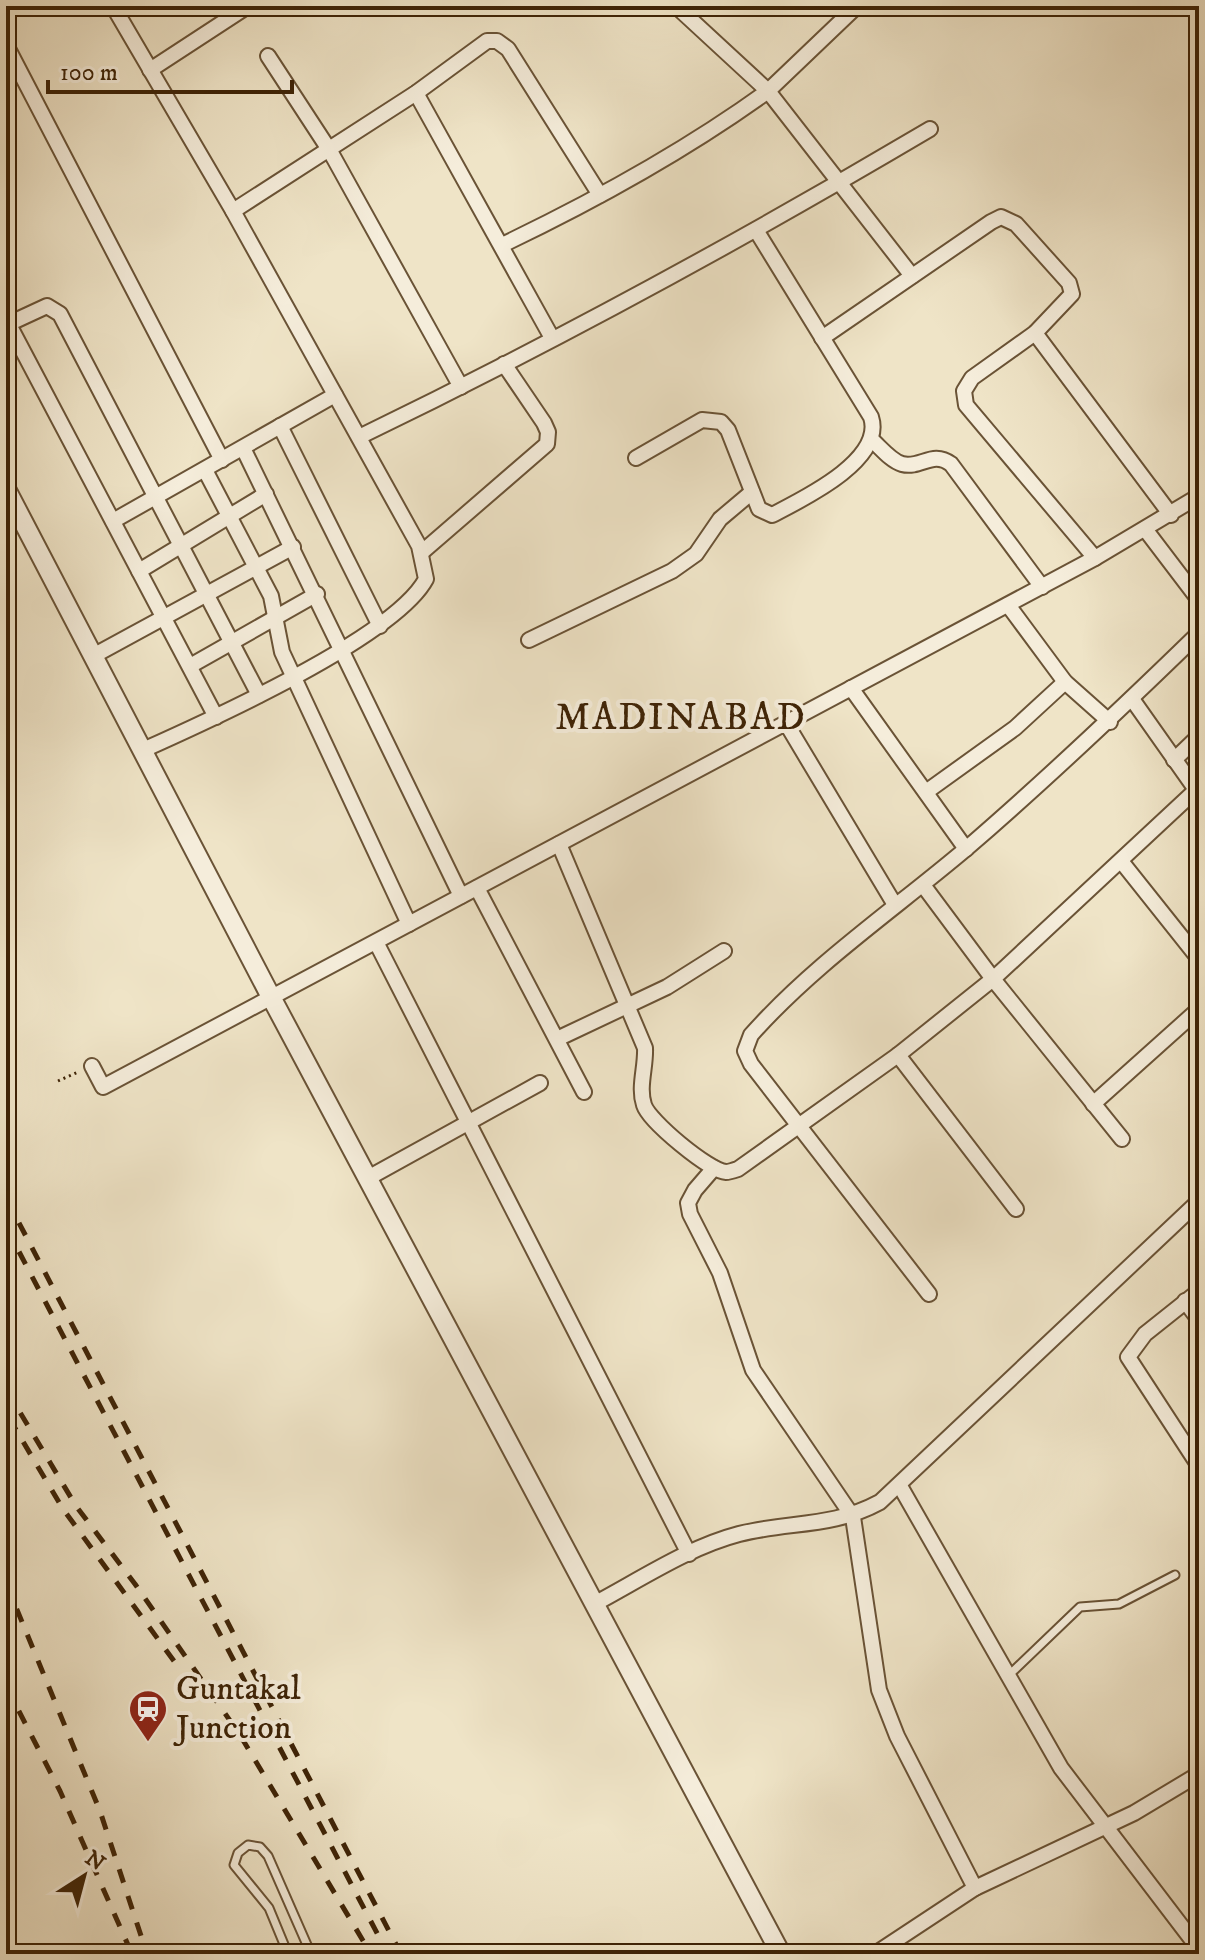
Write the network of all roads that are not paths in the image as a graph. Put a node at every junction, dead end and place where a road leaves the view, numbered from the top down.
1 (113, 6) edge
2 (248, 6) edge
3 (676, 6) edge
4 (857, 6) edge
5 (6, 45) edge
6 (268, 56) dead end
7 (150, 70) junction
8 (768, 91) junction
9 (416, 93) junction
10 (930, 129) dead end
11 (330, 151) junction
12 (839, 183) junction
13 (600, 195) junction
14 (233, 211) junction
15 (756, 230) junction
16 (502, 245) junction
17 (912, 276) junction
18 (7, 323) edge
19 (1035, 333) junction
20 (552, 338) junction
21 (822, 338) junction
22 (504, 364) junction
23 (461, 387) junction
24 (335, 395) junction
25 (280, 426) junction
26 (359, 437) junction
27 (872, 440) junction
28 (243, 448) junction
29 (636, 458) dead end
30 (222, 460) junction
31 (205, 470) junction
32 (6, 489) edge
33 (752, 492) junction
34 (266, 494) junction
35 (1199, 496) edge
36 (157, 497) junction
37 (231, 515) junction
38 (1171, 515) junction
39 (113, 521) junction
40 (1145, 529) junction
41 (182, 545) junction
42 (293, 547) junction
43 (421, 553) junction
44 (1095, 558) junction
45 (258, 567) junction
46 (139, 571) junction
47 (1042, 587) junction
48 (207, 594) junction
49 (317, 594) junction
50 (1199, 600) edge
51 (1008, 605) junction
52 (164, 617) junction
53 (277, 617) junction
54 (380, 626) junction
55 (1199, 633) edge
56 (529, 640) dead end
57 (233, 642) junction
58 (340, 648) junction
59 (93, 656) junction
60 (190, 666) junction
61 (292, 676) junction
62 (1065, 682) junction
63 (851, 688) junction
64 (259, 695) junction
65 (1132, 699) junction
66 (216, 717) junction
67 (1110, 722) junction
68 (786, 723) junction
69 (1199, 736) edge
70 (143, 750) junction
71 (1174, 760) junction
72 (926, 792) junction
73 (1198, 792) edge
74 (559, 844) junction
75 (966, 849) junction
76 (1121, 861) junction
77 (923, 885) junction
78 (477, 888) junction
79 (461, 896) junction
80 (895, 905) junction
81 (409, 924) junction
82 (376, 942) junction
83 (724, 951) dead end
84 (1199, 959) edge
85 (993, 979) junction
86 (271, 997) junction
87 (627, 1007) junction
88 (1199, 1009) edge
89 (557, 1039) junction
90 (898, 1055) junction
91 (92, 1066) road end
92 (540, 1083) dead end
93 (584, 1092) dead end
94 (1093, 1104) junction
95 (466, 1122) junction
96 (799, 1129) junction
97 (1122, 1139) dead end
98 (714, 1168) junction
99 (368, 1178) junction
100 (1199, 1201) edge
101 (1016, 1209) dead end
102 (1199, 1291) edge
103 (929, 1294) dead end
104 (1185, 1301) junction
105 (1199, 1320) edge
106 (1199, 1466) edge
107 (900, 1486) junction
108 (853, 1517) junction
109 (689, 1554) junction
110 (1175, 1575) dead end
111 (596, 1603) junction
112 (1009, 1675) junction
113 (1199, 1774) edge
114 (1103, 1827) junction
115 (975, 1888) junction
116 (1199, 1949) edge
117 (288, 1954) edge
118 (311, 1954) edge
119 (781, 1954) edge
120 (875, 1954) edge

1 - 7 street
2 - 7 street
3 - 8 street
4 - 8 street
5 - 30 street
6 - 11 street
7 - 14 street
8 - 12 street
8 - 13 street
9 - 11 street
9 - 13 street
9 - 16 street
10 - 12 street
11 - 14 street
11 - 23 street
12 - 15 street
12 - 17 street
13 - 16 street
14 - 24 street
15 - 20 street
15 - 21 street
16 - 20 street
17 - 19 street
17 - 21 street
18 - 36 street
18 - 39 street
19 - 38 street
19 - 44 street
20 - 22 street
21 - 27 street
22 - 23 street
22 - 43 street
23 - 26 street
24 - 25 street
24 - 26 street
25 - 28 street
25 - 54 street
26 - 43 street
27 - 33 street
27 - 47 street
28 - 30 street
28 - 34 street
29 - 33 street
30 - 31 street
31 - 36 street
31 - 37 street
32 - 59 street
33 - 56 street
34 - 37 street
34 - 42 street
35 - 38 street
36 - 39 street
36 - 41 street
37 - 41 street
37 - 45 street
38 - 40 street
39 - 46 street
40 - 44 street
40 - 50 street
41 - 46 street
41 - 48 street
42 - 45 street
42 - 49 street
43 - 54 street
44 - 47 street
45 - 48 street
45 - 53 street
46 - 52 street
47 - 51 street
48 - 52 street
48 - 57 street
49 - 53 street
49 - 58 street
51 - 62 street
51 - 63 street
52 - 59 street
52 - 60 street
53 - 57 street
53 - 61 street
54 - 58 street
55 - 65 street
57 - 60 street
57 - 64 street
58 - 61 street
58 - 79 street
59 - 70 street
60 - 66 street
61 - 64 street
61 - 81 street
62 - 67 street
62 - 72 street
63 - 68 street
63 - 72 street
64 - 66 street
65 - 67 street
65 - 71 street
66 - 70 street
67 - 75 street
68 - 74 street
68 - 80 street
69 - 71 street
70 - 86 street
71 - 73 street
72 - 75 street
73 - 76 street
74 - 78 street
74 - 87 street
75 - 77 street
76 - 84 street
76 - 85 street
77 - 80 street
77 - 85 street
78 - 79 street
78 - 89 street
79 - 81 street
80 - 96 street
81 - 82 street
82 - 86 street
82 - 95 street
83 - 87 street
85 - 90 street
85 - 94 street
86 - 91 street
86 - 99 street
87 - 89 street
87 - 98 street
88 - 94 street
89 - 93 street
90 - 96 street
90 - 101 street
92 - 95 street
94 - 97 street
95 - 99 street
95 - 109 street
96 - 98 street
96 - 103 street
98 - 108 street
99 - 111 street
100 - 107 street
102 - 104 street
104 - 105 street
104 - 106 street
107 - 108 street
107 - 112 street
108 - 109 street
108 - 115 street
109 - 111 street
110 - 112 lane
111 - 119 street
112 - 114 street
113 - 114 street
114 - 115 street
114 - 116 street
115 - 120 street
117 - 118 lane

